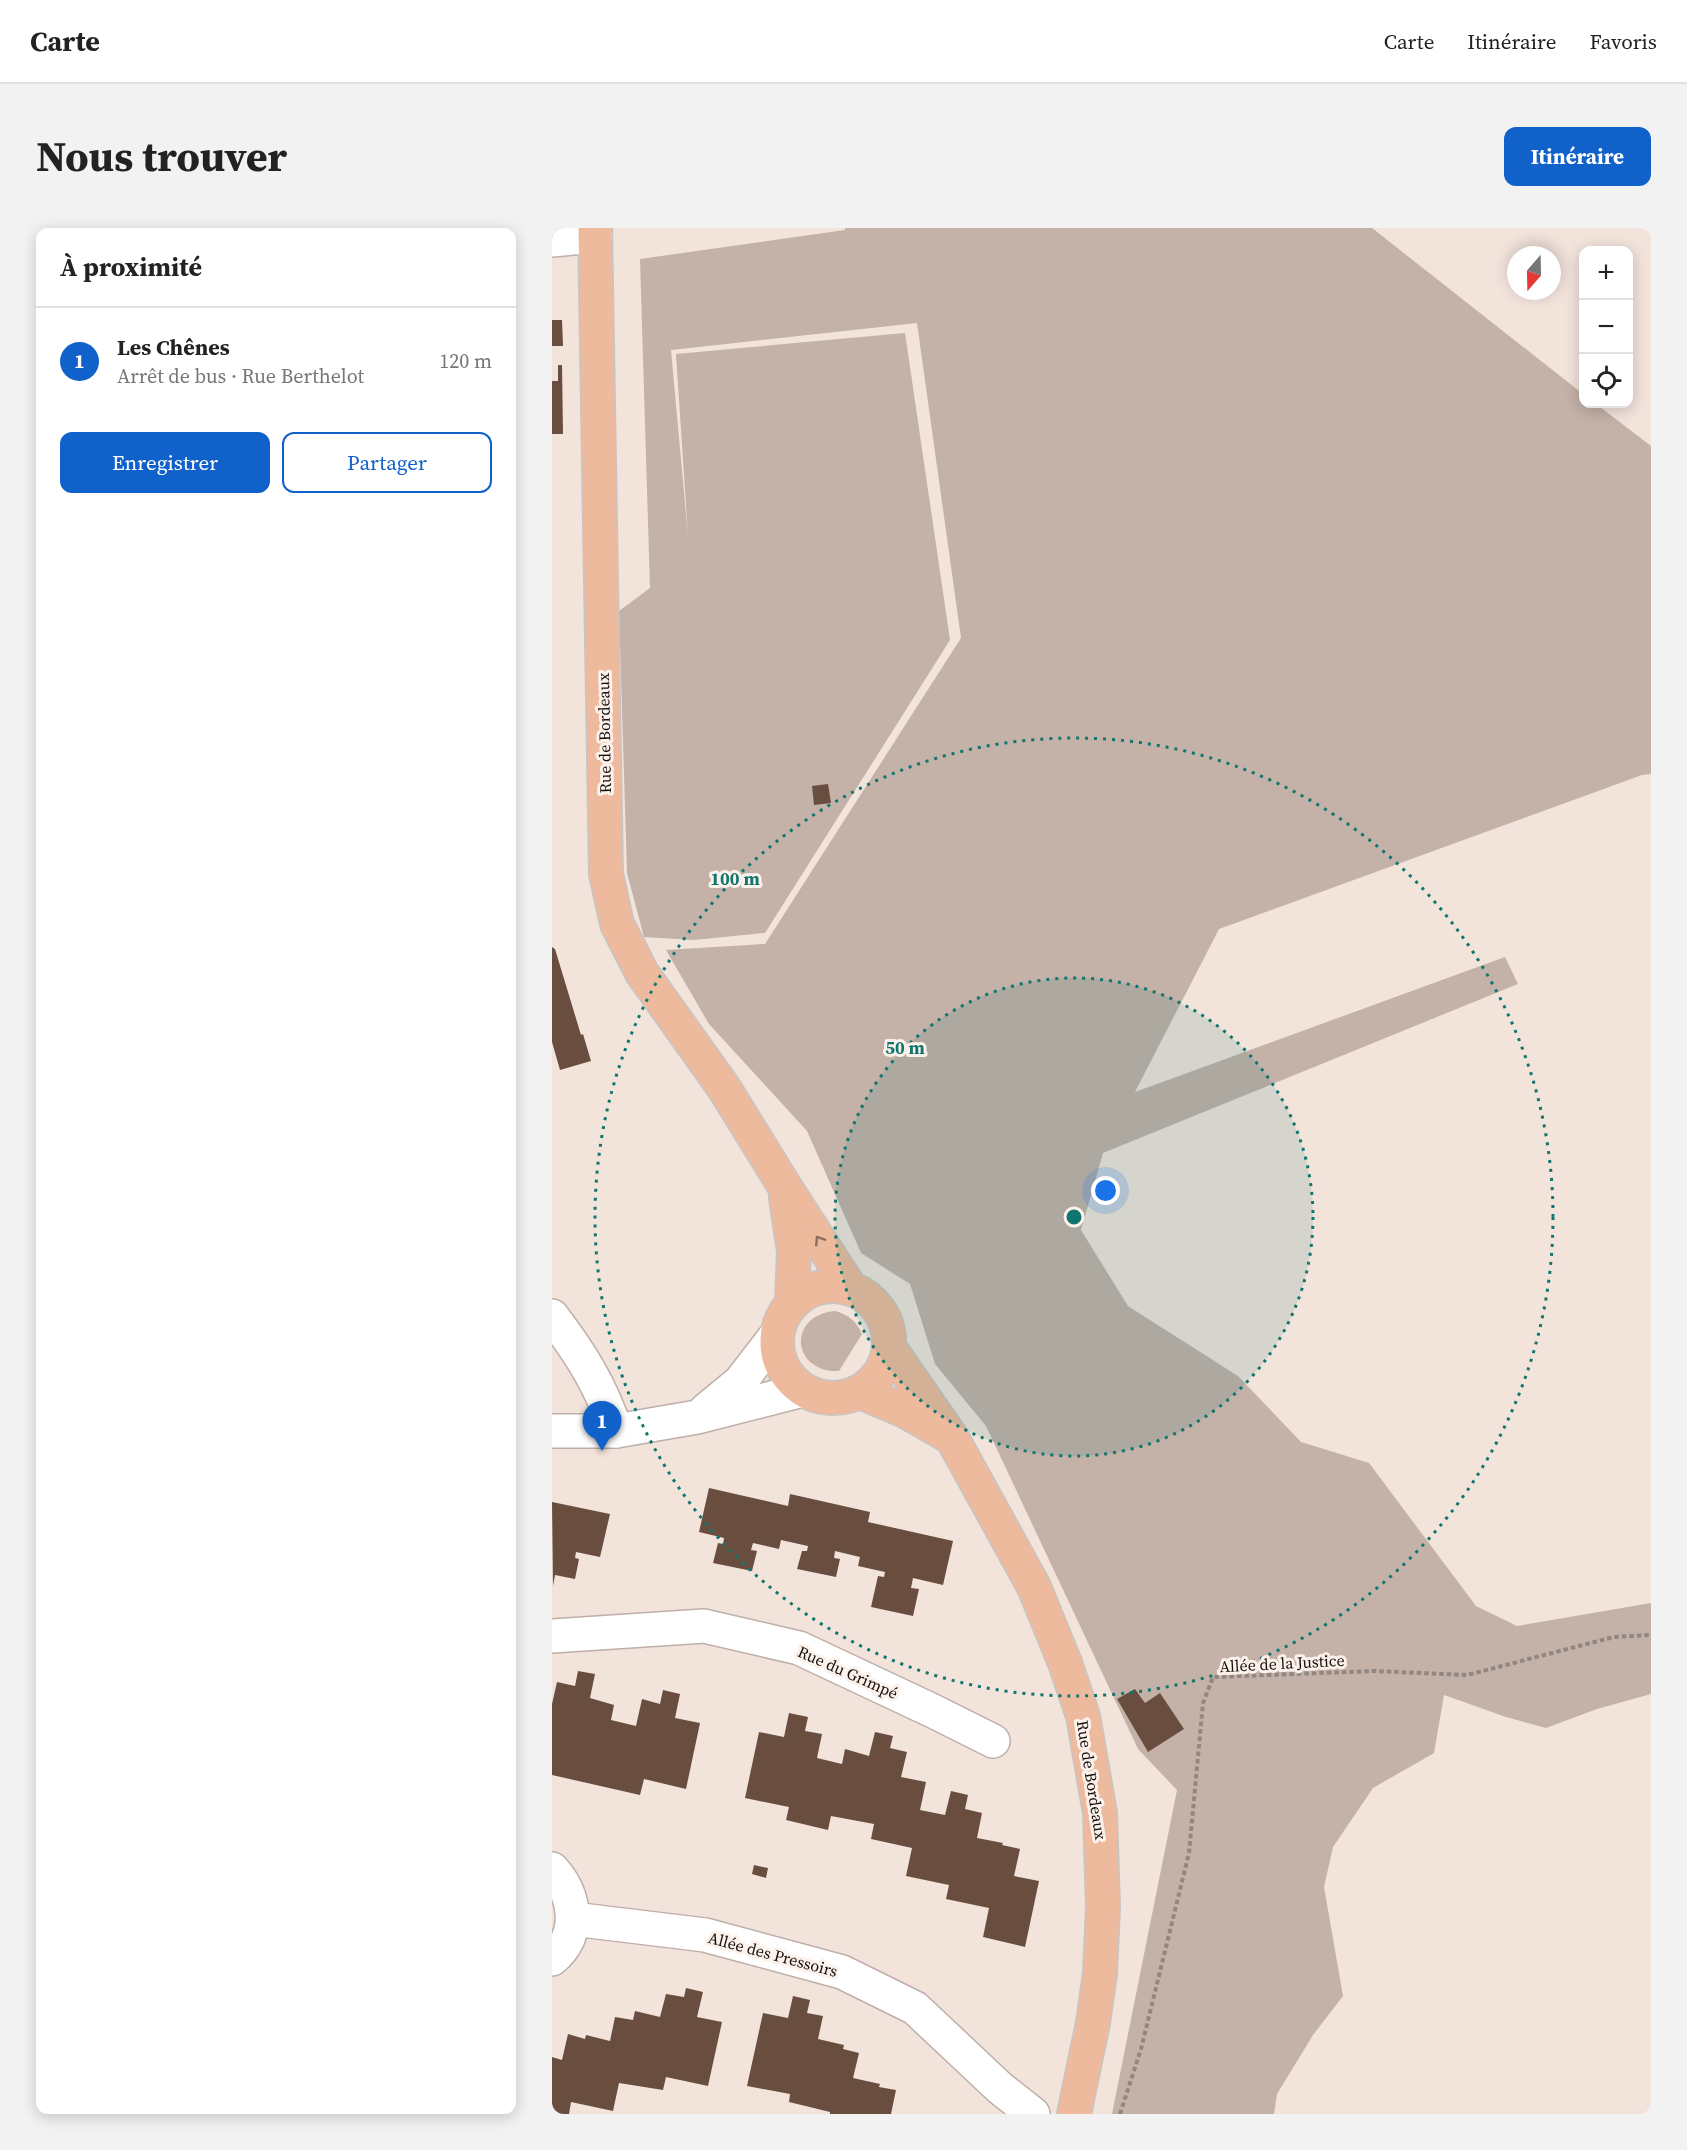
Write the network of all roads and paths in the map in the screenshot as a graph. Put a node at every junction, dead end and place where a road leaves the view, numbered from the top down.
1 (595, 232) edge
2 (552, 240) edge
3 (785, 1187) junction
4 (851, 1289) junction
5 (792, 1304) junction
6 (552, 1316) edge
7 (777, 1334) junction
8 (889, 1347) junction
9 (803, 1390) junction
10 (860, 1392) junction
11 (698, 1418) junction
12 (552, 1431) edge
13 (616, 1431) junction
14 (952, 1438) junction
15 (1651, 1635) edge
16 (552, 1636) edge
17 (993, 1741) dead end
18 (552, 1869) edge
19 (573, 1919) junction
20 (552, 1959) edge
21 (1032, 2114) edge
22 (1074, 2114) edge
23 (1120, 2114) edge

1 - 2 street
1 - 3 main road, Rue de Bordeaux
4 -> 3 main road, Rue de Bordeaux
3 - 5 main road, Rue de Bordeaux
4 - 5 main road
4 - 8 main road
5 - 7 main road
6 - 13 street
7 - 9 main road
7 - 11 street
8 - 10 main road
8 - 14 main road, Rue de Bordeaux
9 - 10 main road
9 - 11 street
10 - 14 main road
11 - 13 street
12 - 13 street
14 - 22 main road, Rue de Bordeaux
15 - 23 path, Allée de la Justice
16 - 17 street, Rue du Grimpé
18 - 19 street
19 - 20 street
19 - 21 street, Allée des Pressoirs

